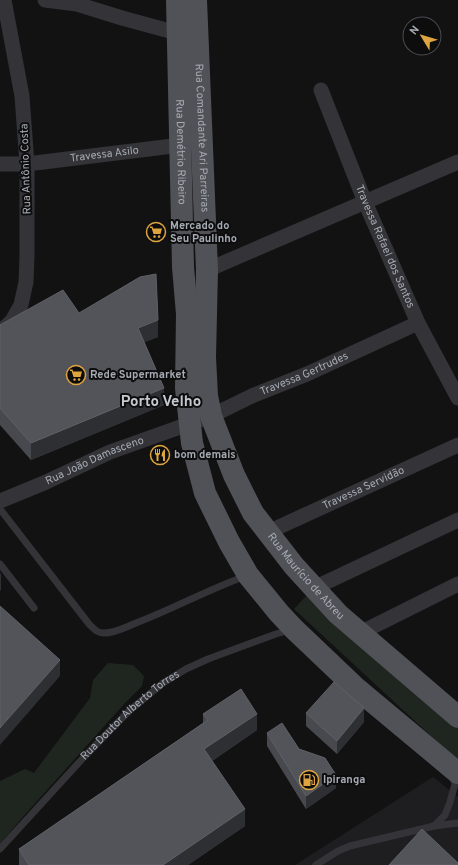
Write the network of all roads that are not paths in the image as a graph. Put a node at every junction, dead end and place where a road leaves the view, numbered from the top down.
1 (4, 0) edge
2 (46, 0) edge
3 (177, 0) edge
4 (196, 0) edge
5 (177, 33) junction
6 (321, 90) dead end
7 (181, 145) junction
8 (458, 162) edge
9 (0, 164) edge
10 (27, 164) junction
11 (365, 202) junction
12 (207, 270) junction
13 (418, 323) junction
14 (0, 332) edge
15 (452, 373) edge
16 (458, 398) edge
17 (209, 406) junction
18 (190, 424) junction
19 (458, 445) edge
20 (0, 501) edge
21 (0, 509) edge
22 (458, 520) edge
23 (268, 532) junction
24 (0, 564) edge
25 (248, 575) junction
26 (458, 584) edge
27 (314, 588) junction
28 (34, 608) dead end
29 (294, 629) junction
30 (360, 633) junction
31 (458, 717) edge
32 (454, 770) edge
33 (458, 822) edge
34 (434, 826) junction
35 (0, 849) edge
36 (316, 865) edge

1 - 10 street, Rua Antônio Costa
2 - 5 street
3 - 5 main road, Rua Demétrio Ribeiro
4 - 12 main road, Rua Comandante Ari Parreiras
5 - 7 main road, Rua Demétrio Ribeiro
6 - 11 street, Travessa Rafael dos Santos
7 - 10 street, Travessa Asilo
7 - 18 main road, Rua Demétrio Ribeiro
8 - 11 street
9 - 10 street, Travessa Asilo
10 - 14 street, Rua Antônio Costa
11 - 12 street
11 - 13 street, Travessa Rafael dos Santos
12 - 17 main road, Rua Comandante Ari Parreiras
13 - 15 street, Travessa Rafael dos Santos
13 - 17 street, Travessa Gertrudes
15 - 16 street, Travessa Rafael dos Santos
17 - 18 street, Travessa Gertrudes
17 - 23 main road, Rua Maurício de Abreu
18 - 20 street, Rua João Damasceno
18 - 25 main road
19 - 23 street, Travessa Servidão
21 - 25 lane
22 - 27 street
23 - 27 main road, Rua Maurício de Abreu
24 - 28 lane
25 - 29 main road
26 - 30 street
27 - 30 main road, Rua Maurício de Abreu
29 - 32 main road
29 - 35 lane, Rua Doutor Alberto Torres
30 - 31 main road, Rua Maurício de Abreu
32 - 34 lane
33 - 34 lane
34 - 36 lane

